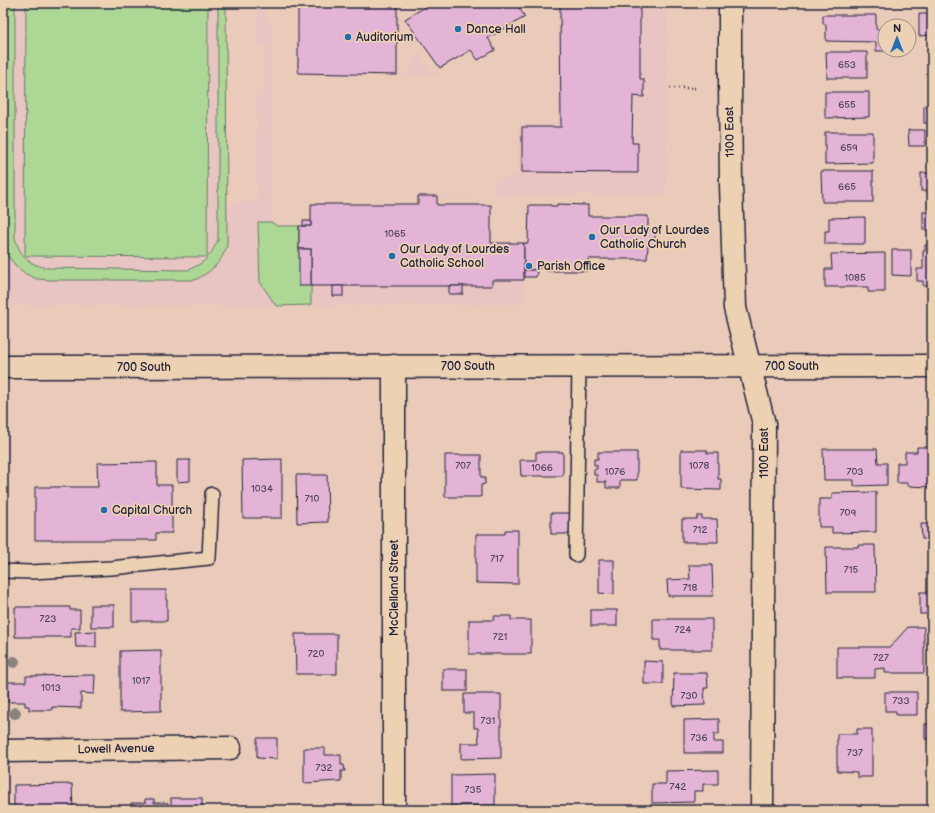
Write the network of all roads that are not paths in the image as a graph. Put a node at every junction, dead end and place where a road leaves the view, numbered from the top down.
1 (730, 3) edge
2 (394, 366) junction
3 (579, 366) junction
4 (749, 366) junction
5 (932, 366) edge
6 (3, 367) edge
7 (212, 494) dead end
8 (576, 555) dead end
9 (3, 571) edge
10 (230, 748) dead end
11 (3, 751) edge
12 (394, 810) edge
13 (762, 810) edge

1 - 4 street, 1100 East
2 - 3 street, 700 South
2 - 6 street, 700 South
2 - 12 street, McClelland Street
3 - 4 street, 700 South
3 - 8 lane
4 - 5 street, 700 South
4 - 13 street, 1100 East
7 - 9 lane
10 - 11 street, Lowell Avenue

